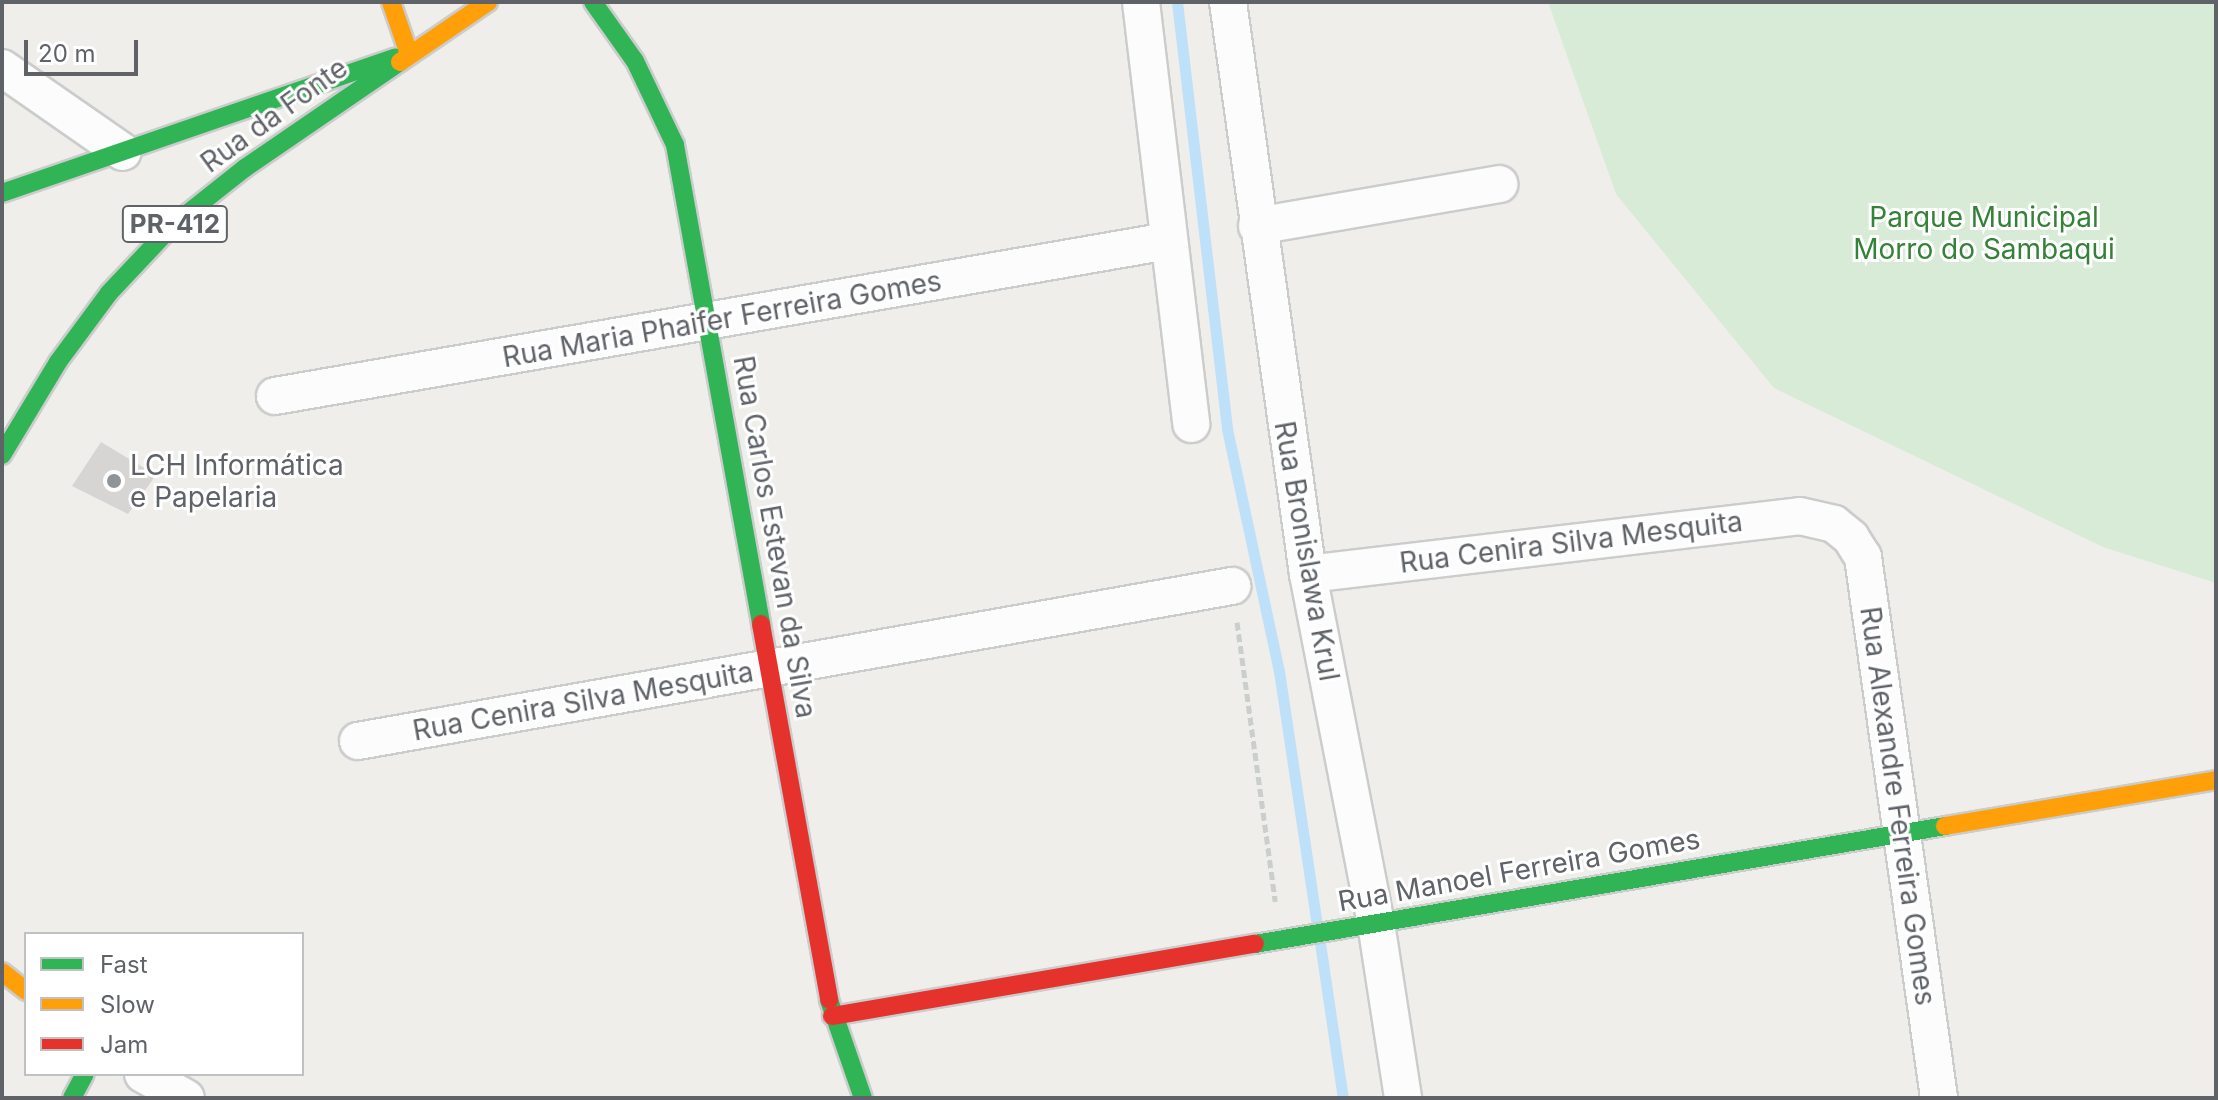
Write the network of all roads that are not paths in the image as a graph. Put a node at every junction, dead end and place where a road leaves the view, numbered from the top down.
1 (391, 2) edge
2 (488, 2) edge
3 (593, 2) edge
4 (1141, 2) edge
5 (1228, 2) edge
6 (409, 54) junction
7 (2, 68) edge
8 (123, 152) junction
9 (1499, 184) dead end
10 (2, 193) edge
11 (1257, 226) junction
12 (1168, 241) junction
13 (707, 321) junction
14 (275, 396) dead end
15 (1191, 424) dead end
16 (2, 455) edge
17 (1834, 524) joint
18 (1308, 574) junction
19 (1232, 586) road end
20 (770, 667) junction
21 (358, 741) dead end
22 (2216, 780) edge
23 (1902, 833) junction
24 (1361, 925) junction
25 (2, 972) edge
26 (24, 989) edge
27 (832, 1016) junction
28 (84, 1076) edge
29 (147, 1076) edge
30 (72, 1098) edge
31 (186, 1098) edge
32 (863, 1098) edge
33 (1403, 1098) edge
34 (1939, 1098) edge

1 - 6 street
2 - 6 street, PR-412
3 - 13 street, Rua Carlos Estevan da Silva
4 - 12 street
5 - 11 street, Rua Bronislawa Krul
6 - 8 street
6 - 16 street, Rua da Fonte / PR-412
7 - 8 street
8 - 10 street
9 - 11 street
11 - 18 street, Rua Bronislawa Krul
12 - 13 street, Rua Maria Phaifer Ferreira Gomes
12 - 15 street
13 - 14 street, Rua Maria Phaifer Ferreira Gomes
13 - 20 street, Rua Carlos Estevan da Silva
17 - 18 street, Rua Cenira Silva Mesquita
17 - 23 street, Rua Alexandre Ferreira Gomes
18 - 24 street, Rua Bronislawa Krul
19 - 20 street, Rua Cenira Silva Mesquita
20 - 21 street, Rua Cenira Silva Mesquita
20 - 27 street, Rua Carlos Estevan da Silva
22 - 23 street, Rua Manoel Ferreira Gomes
23 - 24 street, Rua Manoel Ferreira Gomes
23 - 34 street, Rua Alexandre Ferreira Gomes
24 - 27 street, Rua Manoel Ferreira Gomes
24 - 33 street, Rua Bronislawa Krul
25 - 26 street
27 - 32 street, Rua Carlos Estevan da Silva
28 - 30 street
29 - 31 street

